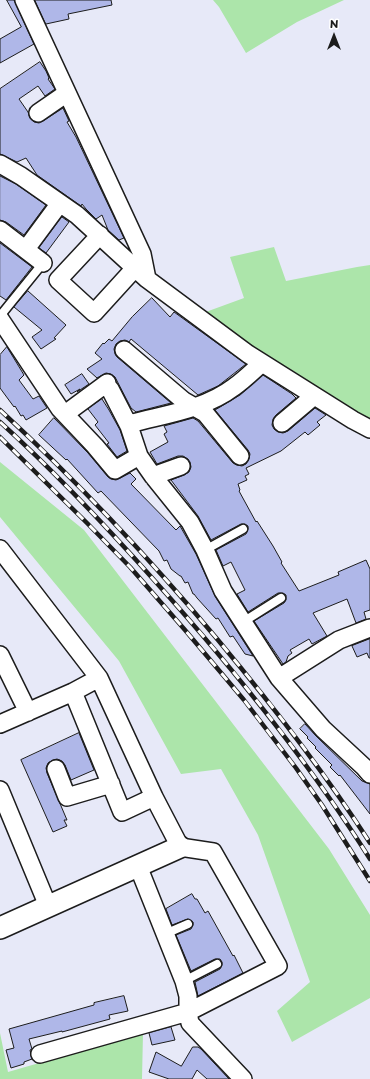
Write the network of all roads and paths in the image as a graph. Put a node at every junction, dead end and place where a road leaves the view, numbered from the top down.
1 (24, 0) edge
2 (67, 93) junction
3 (38, 114) dead end
4 (0, 164) edge
5 (60, 203) junction
6 (0, 230) edge
7 (100, 235) junction
8 (26, 250) junction
9 (43, 263) joint
10 (141, 273) junction
11 (0, 318) edge
12 (124, 350) dead end
13 (262, 363) junction
14 (314, 396) junction
15 (195, 407) junction
16 (65, 414) junction
17 (282, 423) dead end
18 (129, 426) junction
19 (370, 429) edge
20 (139, 456) junction
21 (240, 456) dead end
22 (181, 466) dead end
23 (153, 476) junction
24 (243, 529) dead end
25 (0, 549) edge
26 (205, 550) junction
27 (281, 598) dead end
28 (243, 622) junction
29 (370, 628) edge
30 (0, 655) edge
31 (99, 678) junction
32 (279, 678) junction
33 (73, 692) junction
34 (28, 712) junction
35 (0, 724) edge
36 (56, 769) dead end
37 (370, 774) edge
38 (111, 784) junction
39 (0, 790) edge
40 (154, 798) junction
41 (180, 847) junction
42 (138, 866) junction
43 (48, 906) junction
44 (188, 924) dead end
45 (0, 928) edge
46 (165, 934) junction
47 (217, 964) dead end
48 (184, 981) junction
49 (188, 1012) junction
50 (40, 1054) dead end
51 (243, 1079) edge

1 - 2 street
2 - 3 street
2 - 10 street
4 - 5 street
5 - 7 street
5 - 8 street
6 - 8 street
7 - 10 street
7 - 10 street
8 - 9 street
9 - 11 lane
10 - 13 street
11 - 16 street
12 - 15 street
13 - 14 street
13 - 15 street
14 - 17 street
14 - 19 street
15 - 18 street
15 - 21 street
16 - 18 street
16 - 20 street
18 - 20 street
20 - 23 street
22 - 23 street
23 - 26 street
24 - 26 lane
25 - 31 street
26 - 28 street
27 - 28 lane
28 - 32 street
29 - 32 street
30 - 34 street
31 - 33 street
31 - 40 street
32 - 37 street
33 - 34 street
33 - 38 street
34 - 35 street
36 - 38 street
38 - 40 street
39 - 43 street
40 - 41 street
41 - 42 street
41 - 49 street
42 - 43 street
42 - 46 street
43 - 45 street
44 - 46 lane
46 - 48 street
47 - 48 lane
48 - 49 street
49 - 50 street
49 - 51 street

